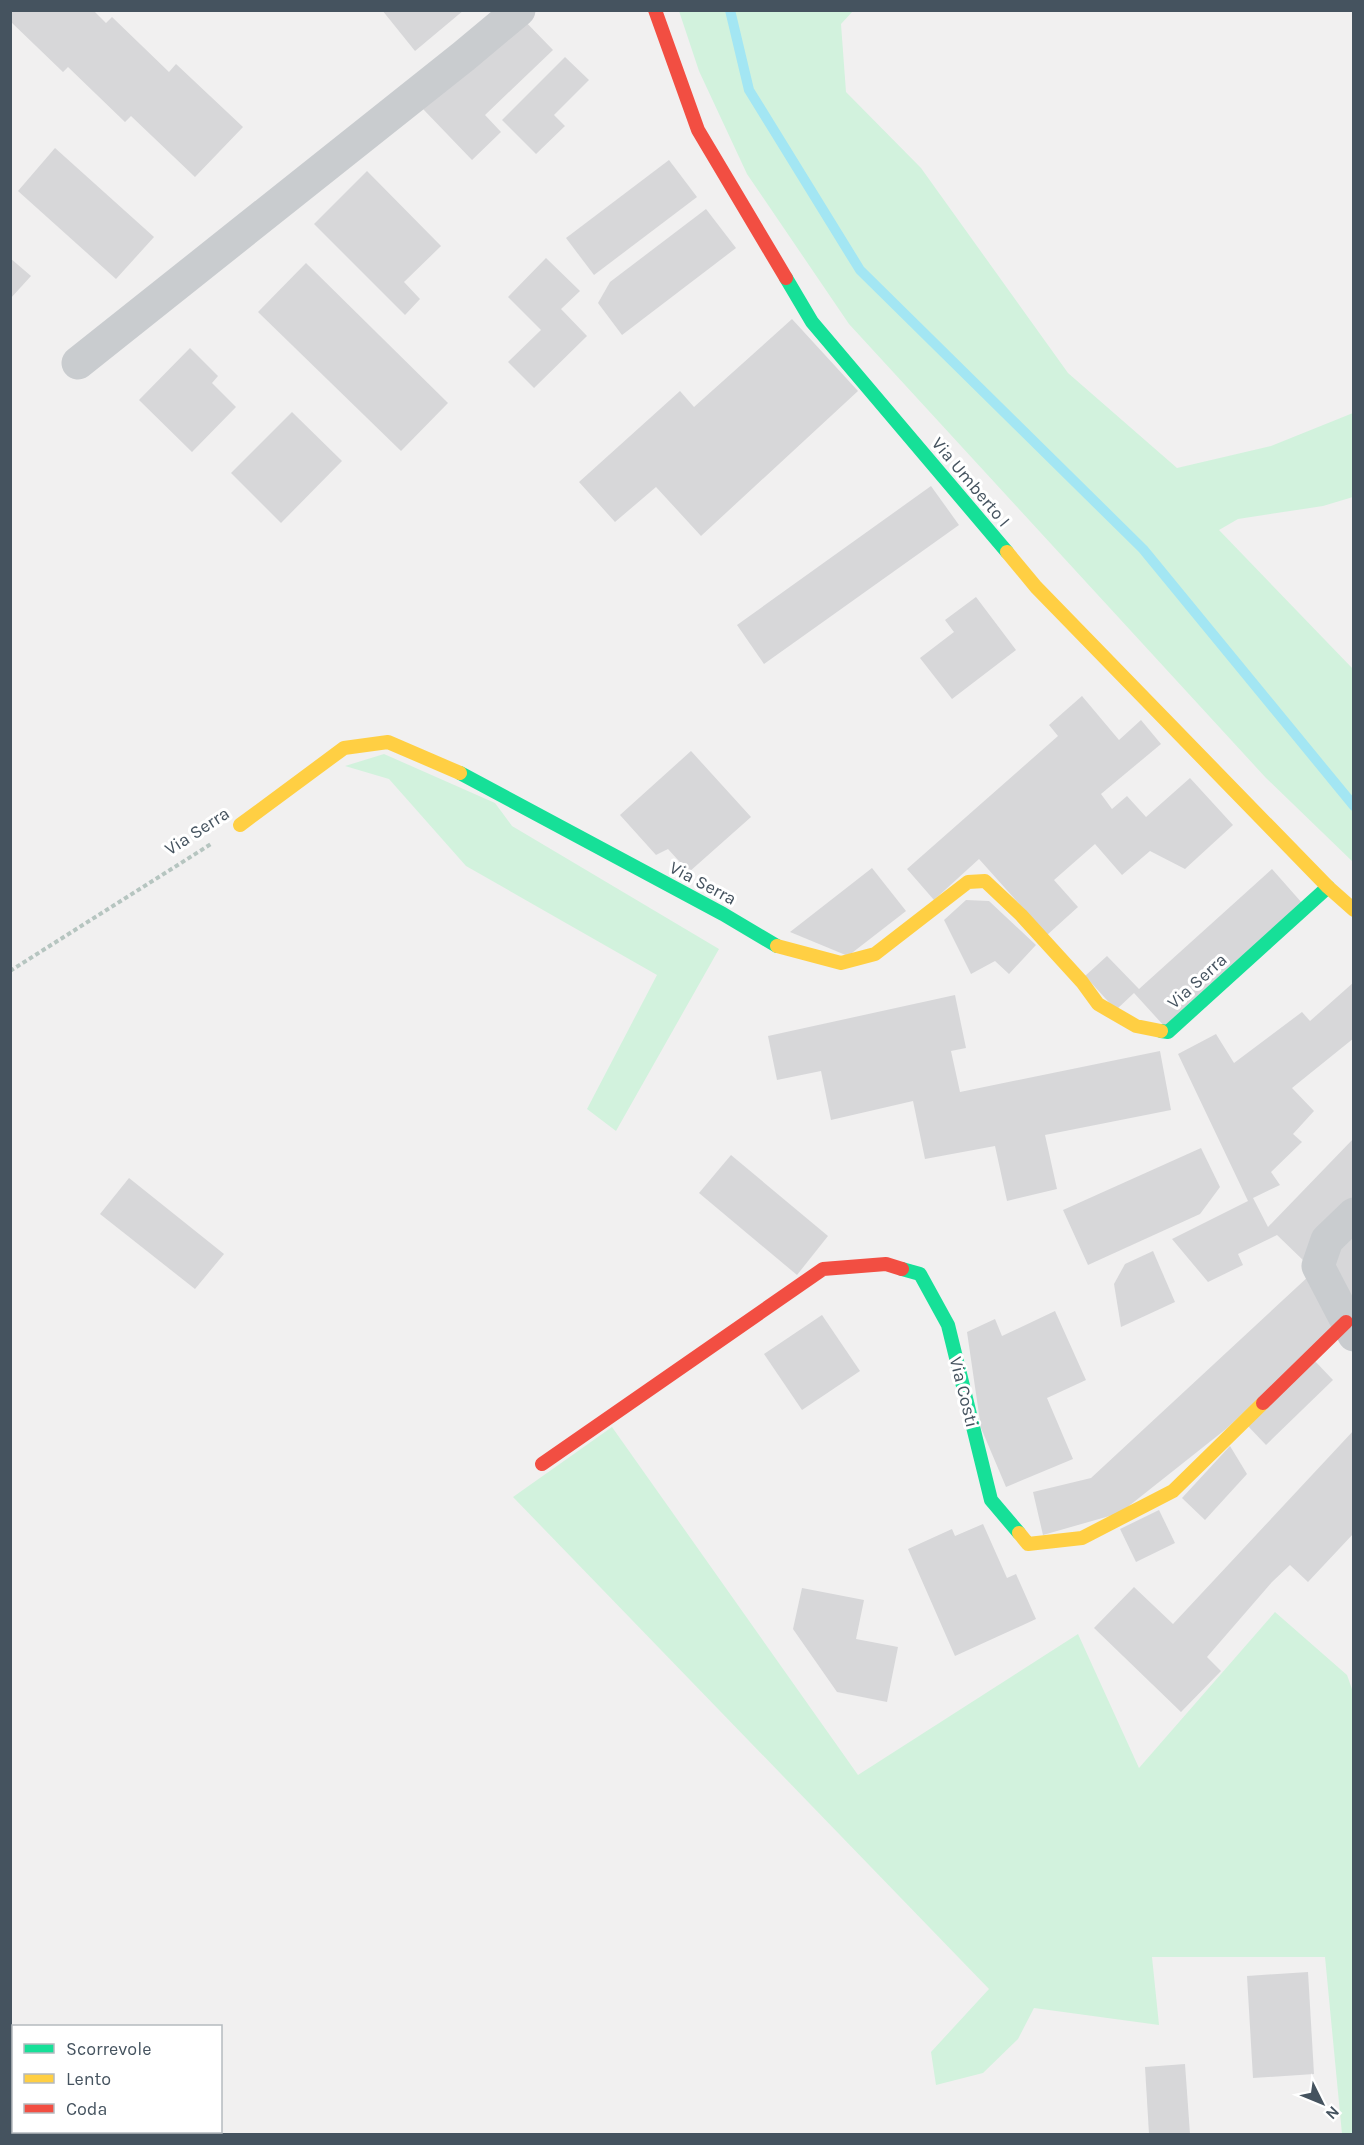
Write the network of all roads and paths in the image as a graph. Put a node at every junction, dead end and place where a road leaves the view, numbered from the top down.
1 (519, 10) edge
2 (655, 10) edge
3 (78, 363) dead end
4 (240, 825) joint
5 (1328, 886) junction
6 (1353, 910) edge
7 (10, 971) edge
8 (1353, 1214) edge
9 (1350, 1328) edge
10 (542, 1464) dead end

1 - 3 street
2 - 5 street, Via Umberto I
4 - 5 street, Via Serra
4 - 7 path, Via Serra
5 - 6 street, Via Umberto I
8 - 9 street, Via Costi
9 - 10 street, Via Costi

